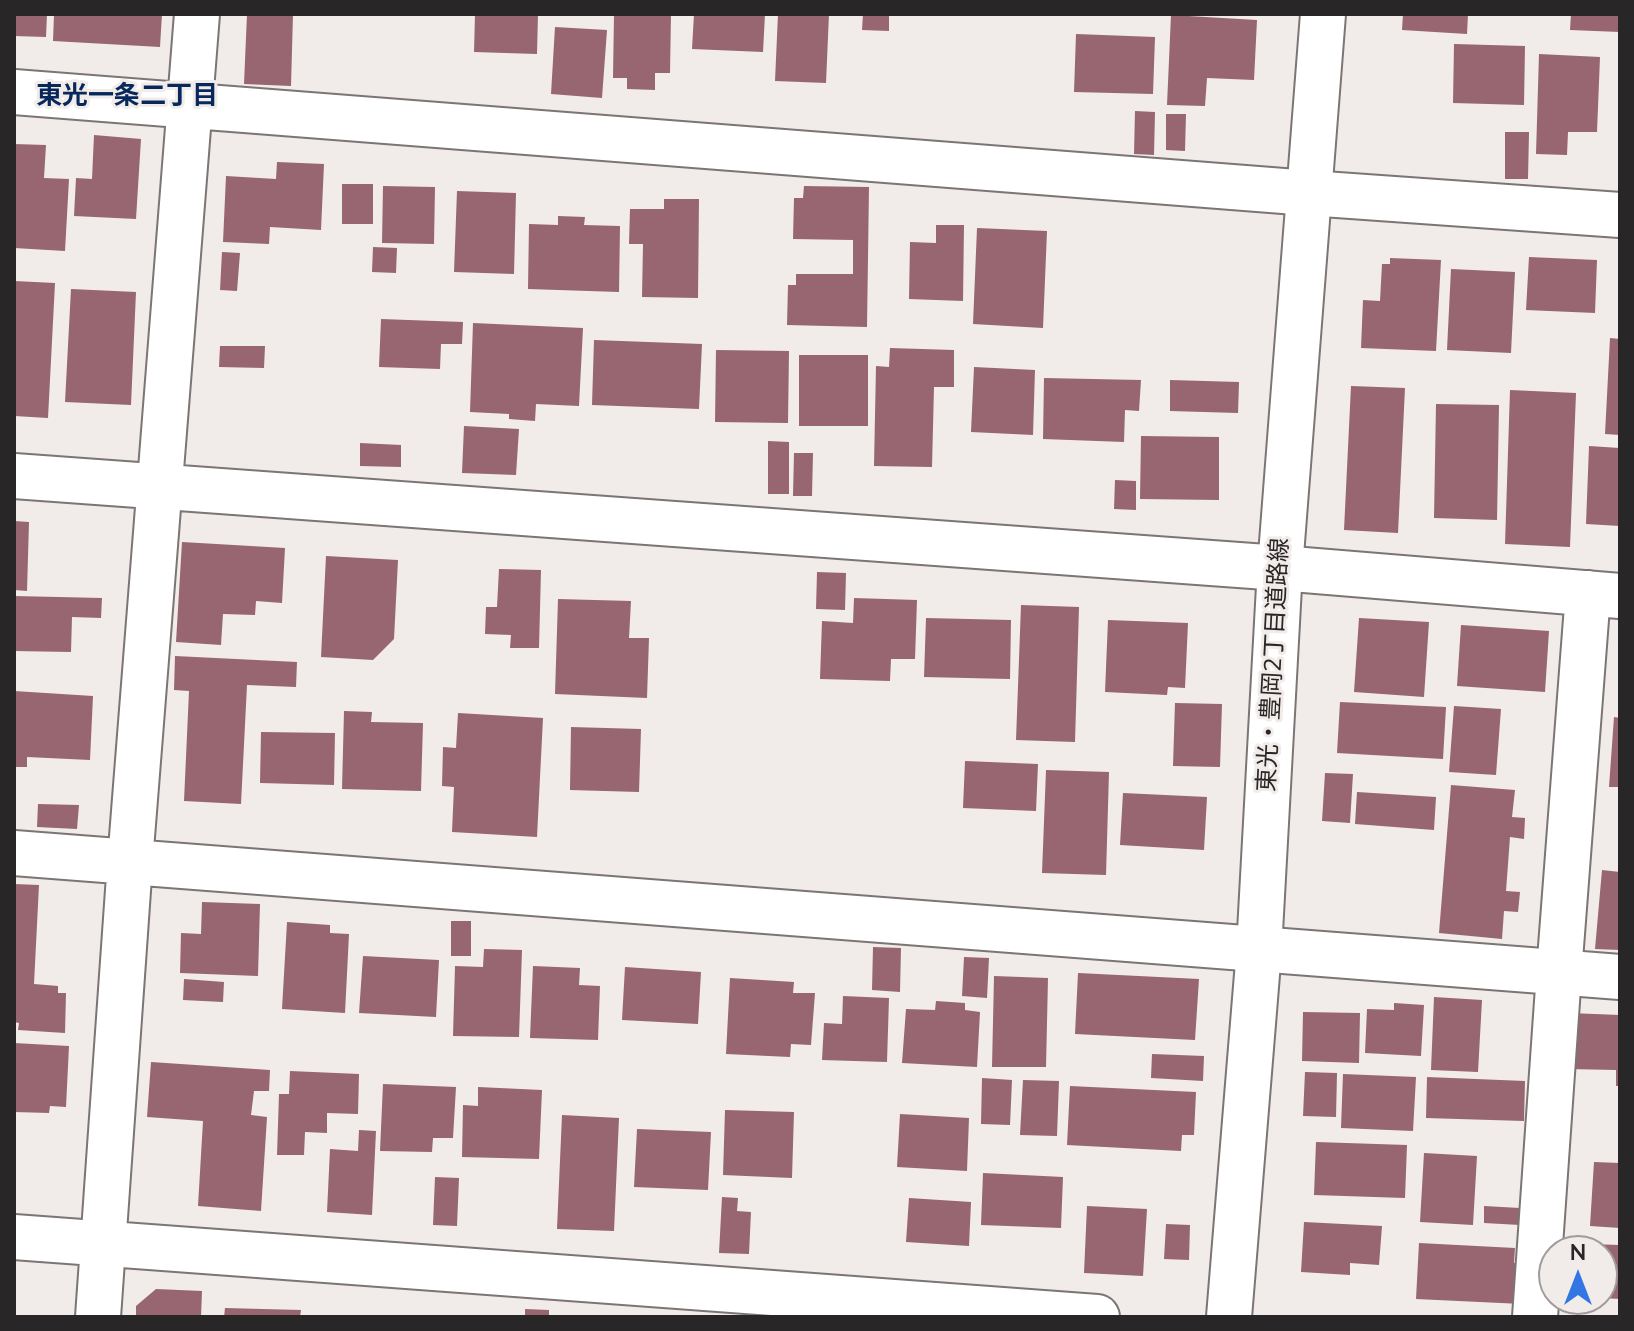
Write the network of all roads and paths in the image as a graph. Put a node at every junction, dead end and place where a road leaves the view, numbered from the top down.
1 (197, 14) edge
2 (1323, 14) edge
3 (14, 92) edge
4 (190, 105) junction
5 (1309, 193) junction
6 (1620, 215) edge
7 (14, 476) edge
8 (160, 486) junction
9 (1280, 568) junction
10 (1604, 594) edge
11 (14, 853) edge
12 (130, 862) junction
13 (1259, 950) junction
14 (1559, 973) junction
15 (1620, 977) edge
16 (14, 1237) edge
17 (103, 1244) junction
18 (98, 1317) edge
19 (1097, 1317) edge
20 (1229, 1317) edge
21 (1535, 1317) edge

1 - 4 street
2 - 5 street, 東光・豊岡2丁目道路線
3 - 4 street
4 - 5 street
4 - 8 street
5 - 6 street
5 - 9 street, 東光・豊岡2丁目道路線
7 - 8 street
8 - 9 street
8 - 12 street
9 - 10 street
9 - 13 street, 東光・豊岡2丁目道路線
10 - 14 street
11 - 12 street
12 - 13 street
12 - 17 street
13 - 14 street
13 - 20 street, 東光・豊岡2丁目道路線
14 - 15 street
14 - 21 street
16 - 17 street
17 - 18 street
17 - 19 street

